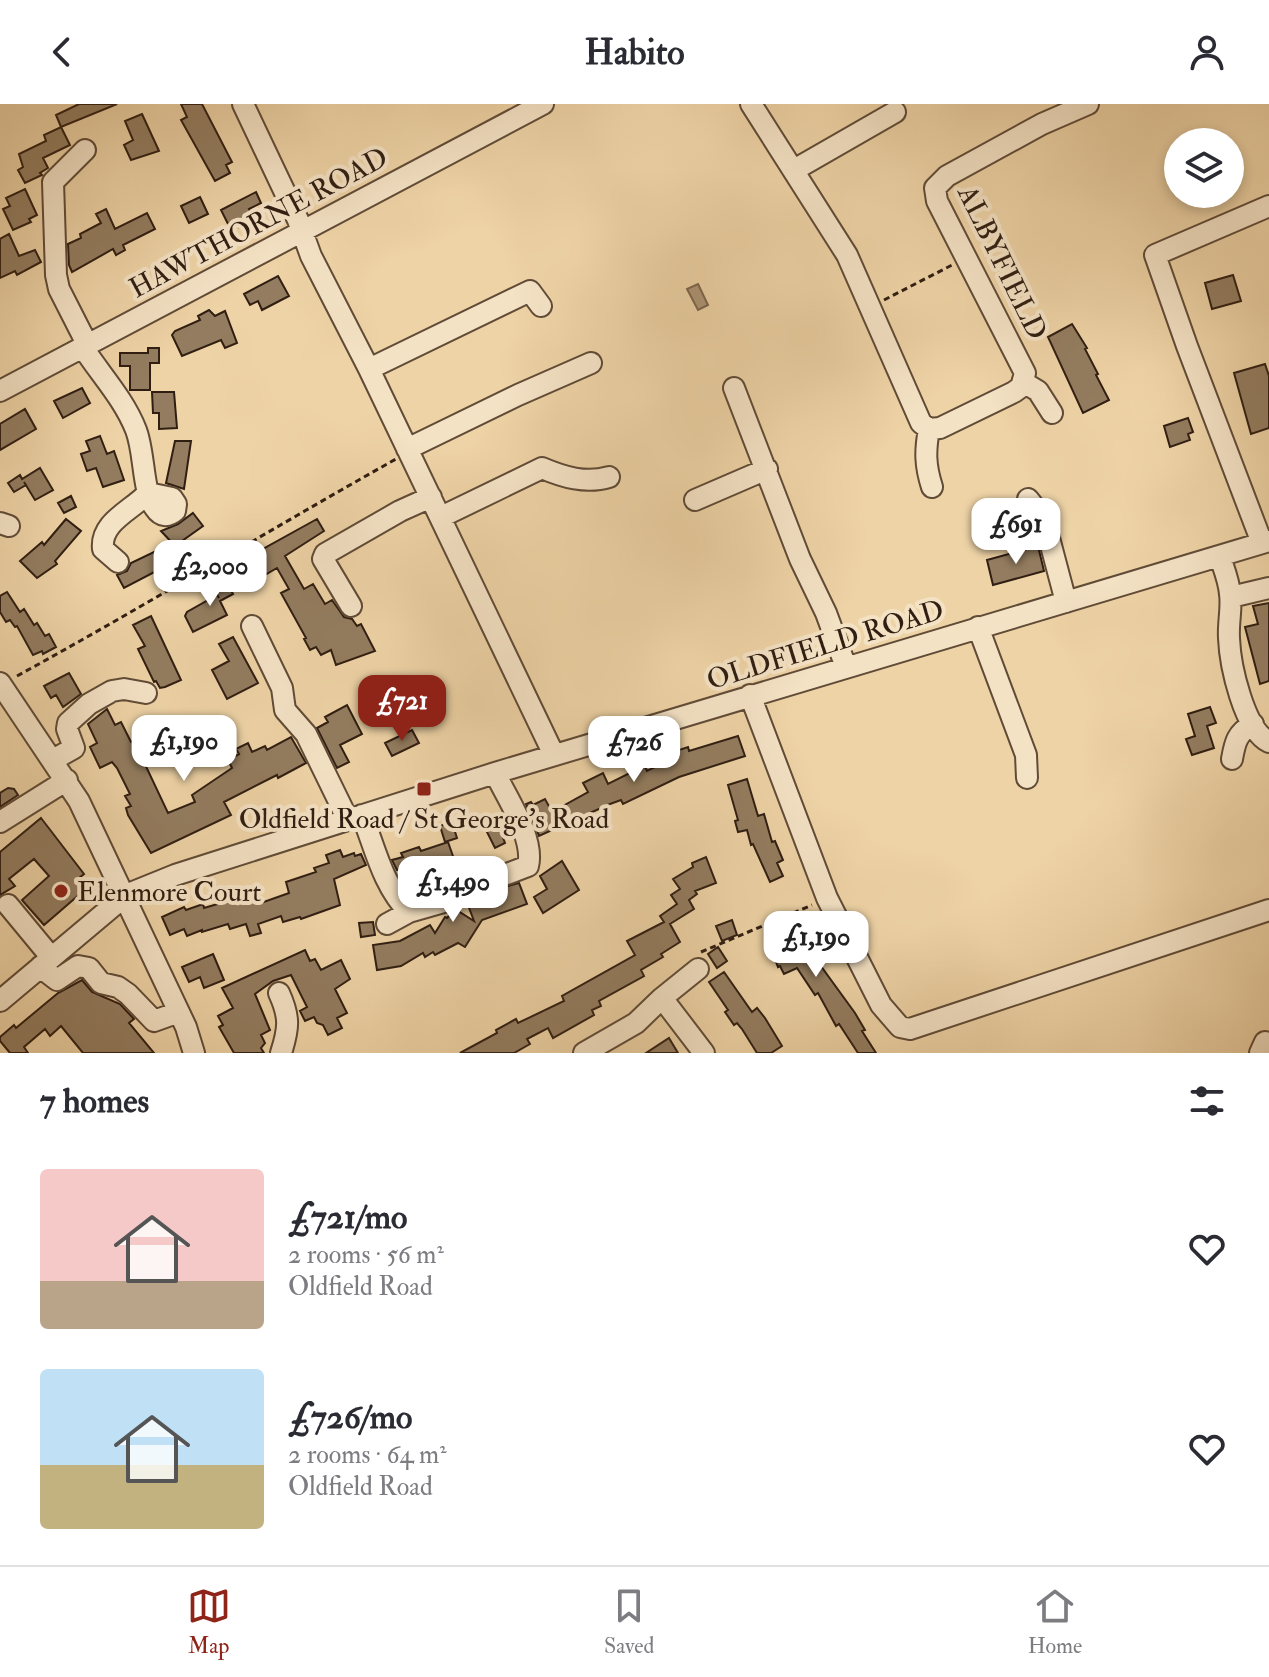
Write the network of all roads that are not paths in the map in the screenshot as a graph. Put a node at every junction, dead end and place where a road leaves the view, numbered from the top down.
1 (243, 104) edge
2 (543, 104) edge
3 (751, 104) edge
4 (1088, 104) edge
5 (895, 112) dead end
6 (85, 150) dead end
7 (794, 170) junction
8 (1269, 206) edge
9 (301, 231) junction
10 (541, 306) dead end
11 (84, 345) junction
12 (591, 363) dead end
13 (369, 369) junction
14 (1023, 382) junction
15 (1, 388) edge
16 (734, 388) dead end
17 (1052, 413) dead end
18 (929, 429) junction
19 (407, 449) junction
20 (767, 469) junction
21 (609, 477) dead end
22 (932, 487) dead end
23 (431, 497) junction
24 (1028, 499) dead end
25 (695, 500) dead end
26 (441, 517) junction
27 (1266, 542) edge
28 (1220, 557) junction
29 (118, 562) dead end
30 (1269, 588) edge
31 (1231, 597) junction
32 (1066, 602) junction
33 (351, 606) dead end
34 (252, 626) dead end
35 (978, 627) junction
36 (846, 667) junction
37 (1, 684) edge
38 (146, 693) dead end
39 (750, 695) junction
40 (1253, 724) junction
41 (1269, 742) edge
42 (554, 755) junction
43 (1232, 759) dead end
44 (53, 760) junction
45 (495, 773) junction
46 (1027, 778) dead end
47 (67, 780) junction
48 (355, 818) junction
49 (0, 822) edge
50 (507, 874) dead end
51 (125, 897) junction
52 (444, 902) dead end
53 (8, 905) dead end
54 (1269, 910) edge
55 (409, 912) junction
56 (387, 924) dead end
57 (46, 962) junction
58 (698, 969) road end
59 (279, 993) dead end
60 (662, 998) junction
61 (0, 1001) edge
62 (179, 1012) junction
63 (592, 1051) edge
64 (194, 1053) edge
65 (281, 1053) edge
66 (704, 1053) edge

1 - 9 street
2 - 9 street, HAWTHORNE ROAD
3 - 7 street
4 - 14 street, ALBYFIELD
5 - 7 street
6 - 11 street
7 - 18 street
8 - 27 street
9 - 11 street, HAWTHORNE ROAD
9 - 13 street
10 - 13 street
11 - 15 street, HAWTHORNE ROAD
11 - 29 street
12 - 19 street
13 - 19 street
14 - 17 street
14 - 18 street, ALBYFIELD
16 - 20 street
18 - 22 street
19 - 23 street
20 - 25 street
20 - 36 street
21 - 26 street
23 - 26 street
23 - 33 street
24 - 32 street
26 - 42 street
27 - 28 street, OLDFIELD ROAD
28 - 31 street
28 - 32 street, OLDFIELD ROAD
30 - 31 street
31 - 40 street
32 - 35 street, OLDFIELD ROAD
34 - 48 street
35 - 36 street, OLDFIELD ROAD
35 - 46 street
36 - 39 street, OLDFIELD ROAD
37 - 44 street
38 - 44 street
39 - 42 street, OLDFIELD ROAD
39 - 54 street
40 - 41 street
40 - 43 street
42 - 45 street, OLDFIELD ROAD
44 - 47 street
45 - 48 street, OLDFIELD ROAD
45 - 50 street
47 - 49 street
47 - 51 street
48 - 51 street, OLDFIELD ROAD
48 - 55 street
51 - 57 street, OLDFIELD ROAD
51 - 62 street
52 - 55 street
53 - 57 street
55 - 56 street
57 - 61 street, OLDFIELD ROAD
57 - 62 street
58 - 60 street
59 - 65 street
60 - 63 street
60 - 66 street
62 - 64 street

